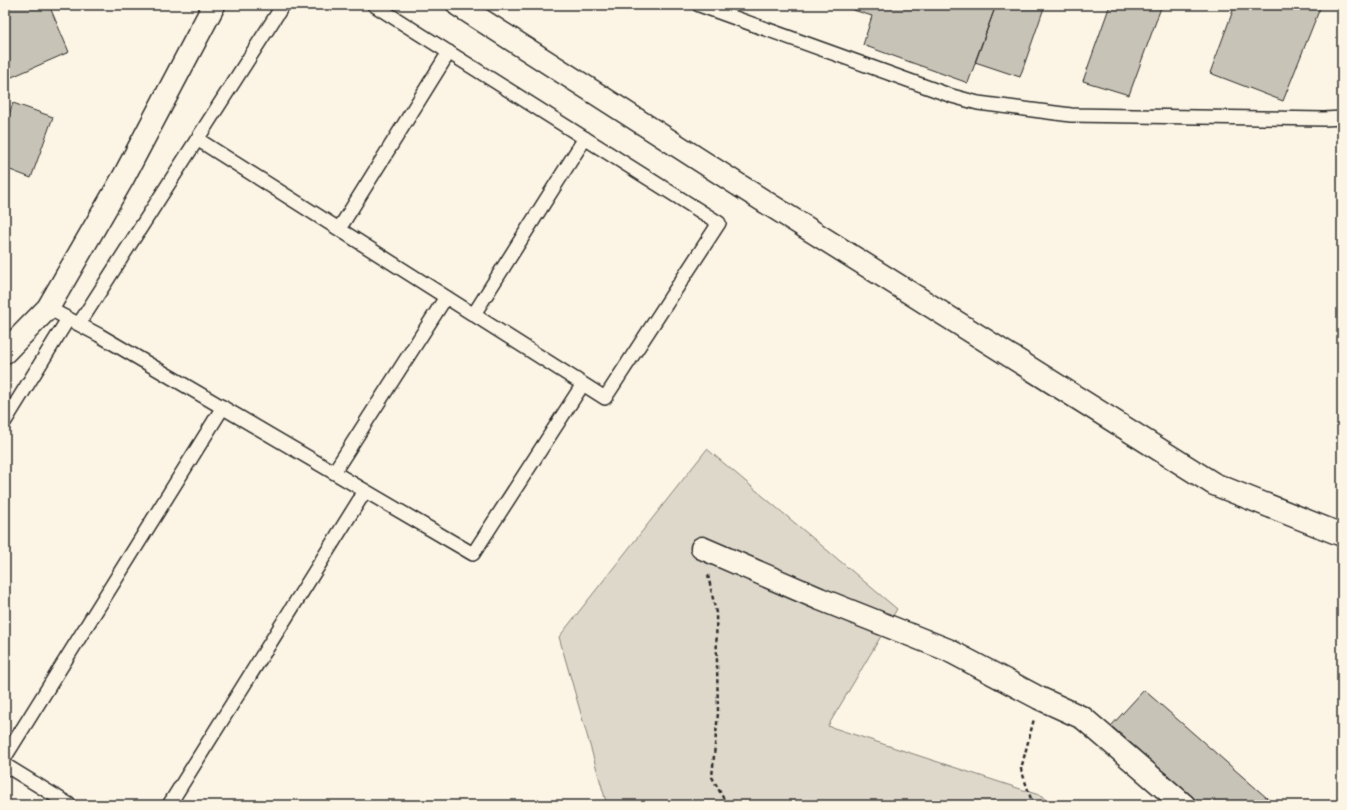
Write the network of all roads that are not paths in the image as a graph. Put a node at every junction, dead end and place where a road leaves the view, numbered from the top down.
1 (214, 5) edge
2 (283, 5) edge
3 (374, 5) edge
4 (458, 5) edge
5 (699, 5) edge
6 (449, 52) junction
7 (1342, 118) edge
8 (585, 138) junction
9 (197, 139) junction
10 (339, 229) junction
11 (446, 297) junction
12 (48, 308) junction
13 (474, 314) junction
14 (74, 322) junction
15 (5, 352) edge
16 (582, 384) junction
17 (223, 407) junction
18 (5, 421) edge
19 (334, 472) junction
20 (365, 490) junction
21 (1342, 534) edge
22 (702, 548) road end
23 (5, 757) edge
24 (5, 765) edge
25 (70, 805) edge
26 (169, 805) edge
27 (1184, 805) edge

1 - 12 street
2 - 9 lane
3 - 6 lane
4 - 21 street
5 - 7 lane
6 - 8 lane
6 - 10 lane
8 - 13 lane
8 - 16 lane
9 - 10 lane
9 - 14 lane
10 - 11 lane
11 - 13 lane
11 - 19 lane
12 - 14 lane
12 - 15 street
13 - 16 lane
14 - 17 lane
14 - 18 lane
16 - 20 lane
17 - 19 lane
17 - 23 lane
19 - 20 lane
20 - 26 lane
22 - 27 street
24 - 25 lane

